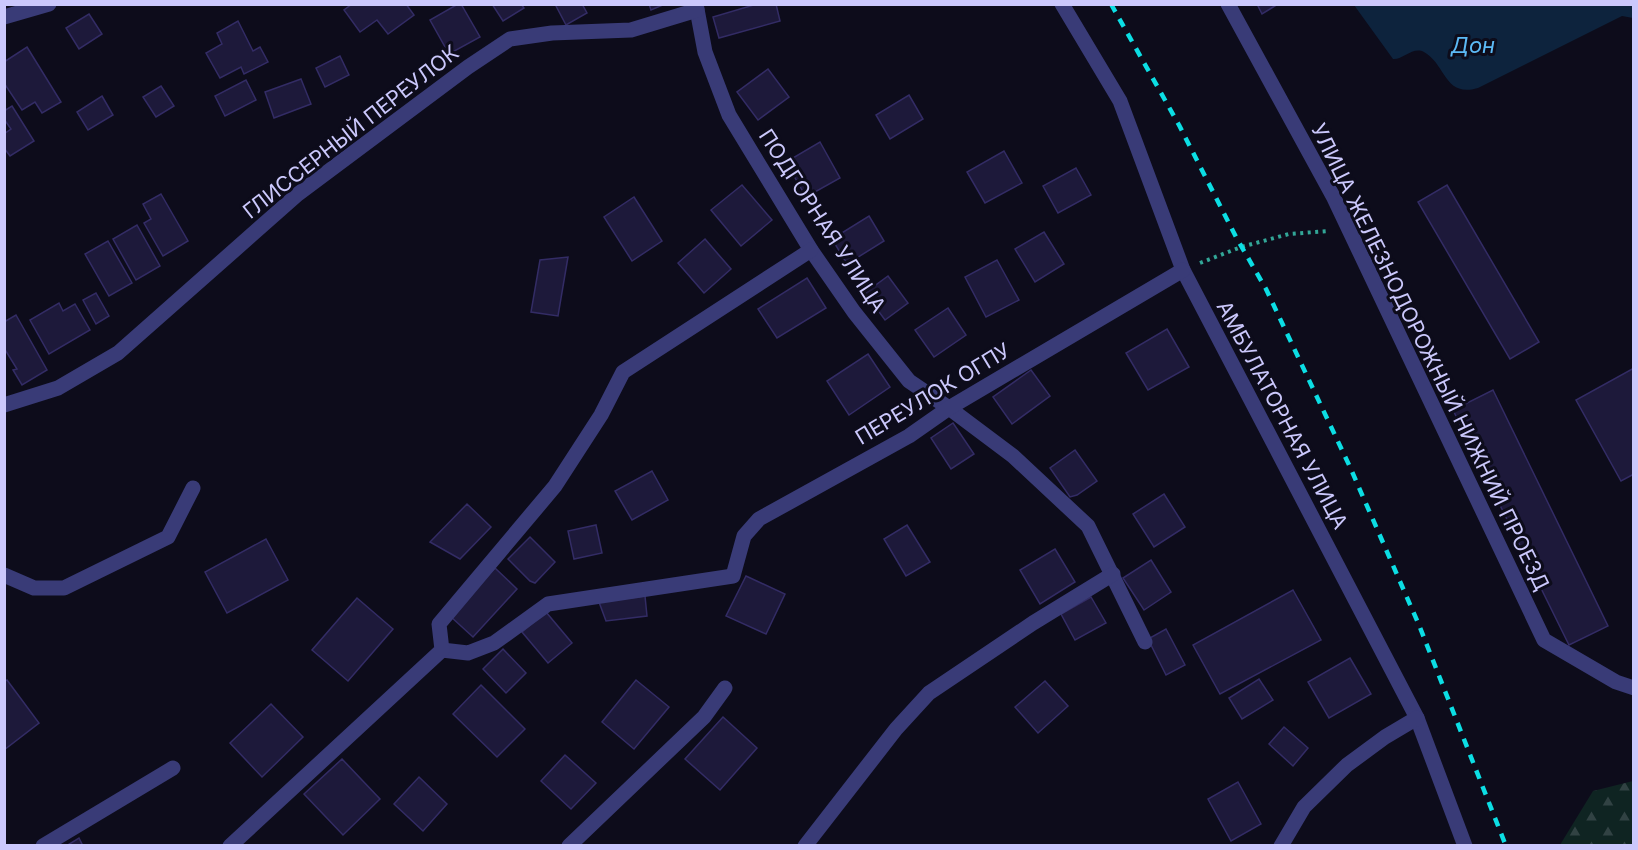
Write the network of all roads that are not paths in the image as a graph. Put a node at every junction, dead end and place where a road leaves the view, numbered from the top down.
1 (49, 4) edge
2 (1062, 4) edge
3 (1228, 4) edge
4 (697, 7) edge
5 (4, 16) edge
6 (811, 250) junction
7 (1183, 270) junction
8 (4, 405) edge
9 (949, 408) junction
10 (193, 488) dead end
11 (1113, 574) junction
12 (4, 575) edge
13 (1145, 642) dead end
14 (442, 650) junction
15 (725, 688) dead end
16 (1634, 688) edge
17 (1417, 718) junction
18 (172, 768) dead end
19 (1282, 845) edge
20 (43, 846) edge
21 (230, 846) edge
22 (569, 846) edge
23 (805, 846) edge
24 (1465, 846) edge

1 - 5 street
2 - 7 street, АМБУЛАТОРНАЯ УЛИЦА
3 - 16 street, УЛИЦА ЖЕЛЕЗНОДОРОЖНЫЙ НИЖНИЙ ПРОЕЗД
4 - 6 street, ПОДГОРНАЯ УЛИЦА
4 - 8 street, ГЛИССЕРНЫЙ ПЕРЕУЛОК
6 - 9 street, ПОДГОРНАЯ УЛИЦА
6 - 14 street
7 - 9 street, ПЕРЕУЛОК ОГПУ
7 - 17 street, АМБУЛАТОРНАЯ УЛИЦА
9 - 11 street, ПОДГОРНАЯ УЛИЦА
9 - 14 street, ПЕРЕУЛОК ОГПУ
10 - 12 street
11 - 13 street, ПОДГОРНАЯ УЛИЦА
11 - 23 street
14 - 21 street
15 - 22 street
17 - 19 street
17 - 24 street, АМБУЛАТОРНАЯ УЛИЦА
18 - 20 street

